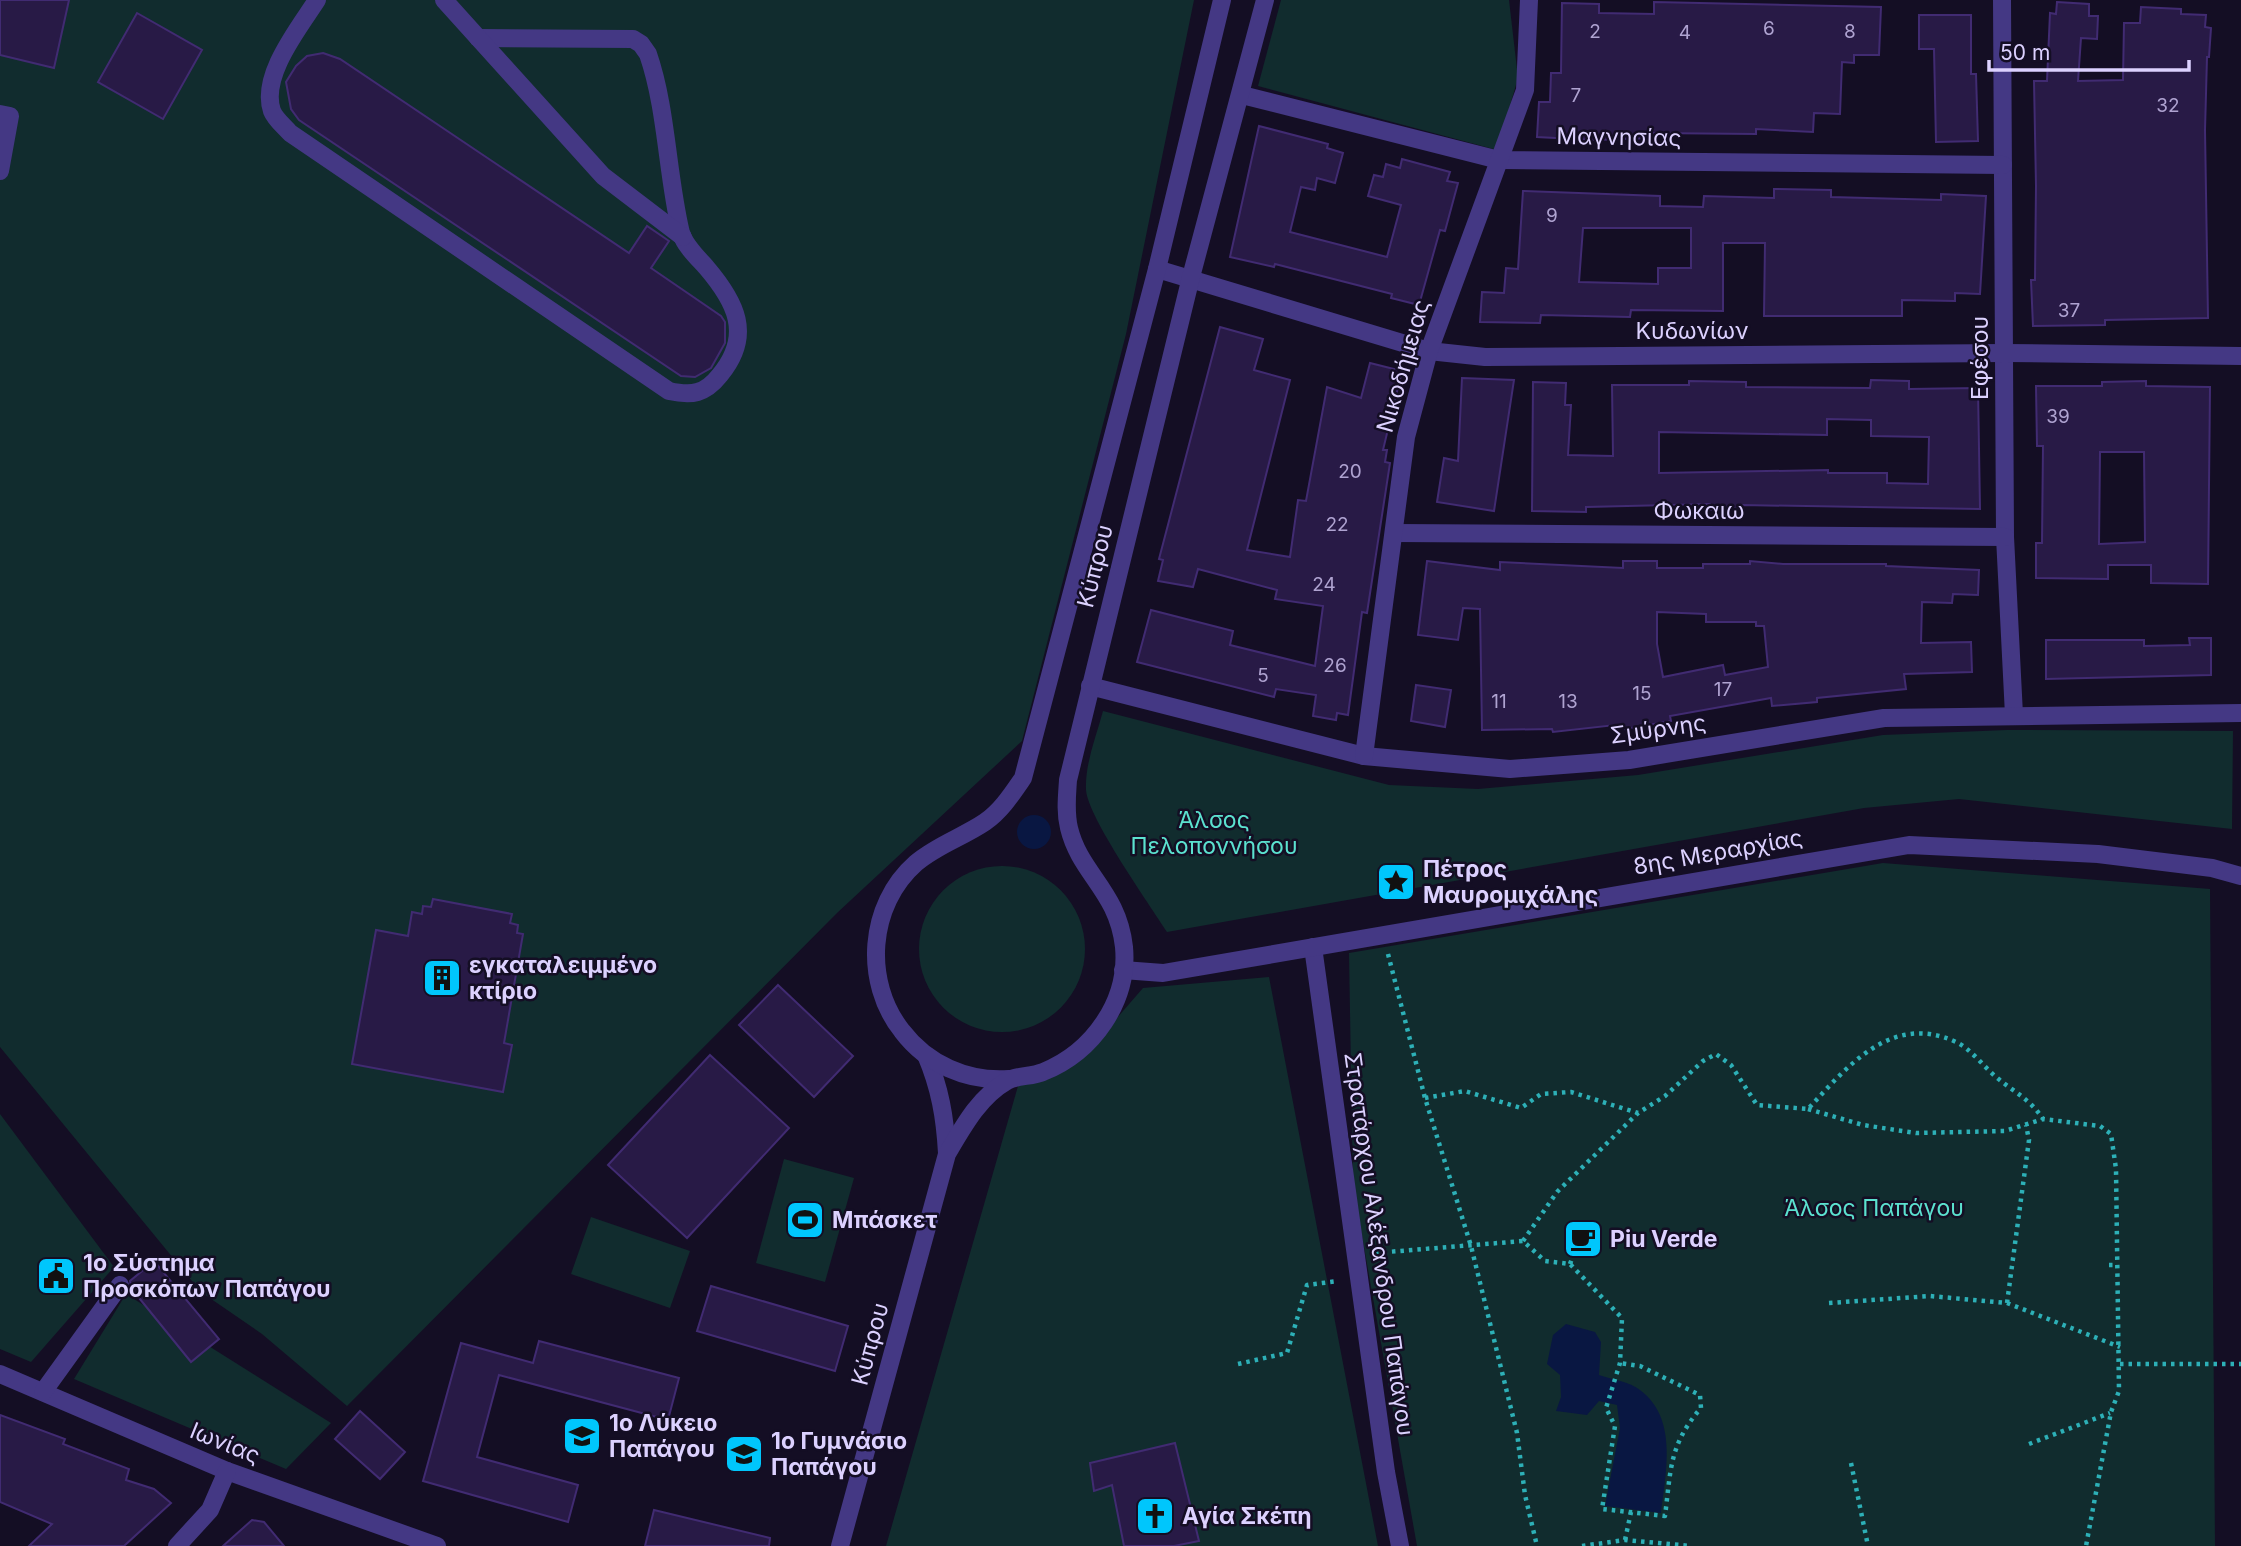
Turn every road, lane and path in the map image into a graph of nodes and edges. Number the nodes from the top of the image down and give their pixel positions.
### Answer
1 (317, 0) edge
2 (444, 0) edge
3 (1222, 0) edge
4 (1265, 0) edge
5 (1529, 0) edge
6 (2002, 0) edge
7 (478, 38) junction
8 (1242, 95) junction
9 (0, 114) edge
10 (1499, 160) junction
11 (2003, 165) junction
12 (0, 171) edge
13 (683, 237) junction
14 (1157, 269) junction
15 (1191, 278) junction
16 (1429, 351) junction
17 (2005, 353) junction
18 (2241, 356) edge
19 (1394, 533) junction
20 (2005, 537) junction
21 (1090, 686) junction
22 (2241, 713) edge
23 (2014, 715) junction
24 (1364, 756) junction
25 (2241, 876) edge
26 (1383, 936) junction
27 (1313, 947) junction
28 (1123, 970) junction
29 (926, 1055) junction
30 (1009, 1079) junction
31 (1425, 1098) junction
32 (1808, 1109) junction
33 (1638, 1113) junction
34 (2043, 1119) junction
35 (2026, 1125) junction
36 (947, 1154) junction
37 (1523, 1241) junction
38 (1471, 1245) junction
39 (1575, 1250) dead end
40 (1357, 1253) junction
41 (1570, 1264) junction
42 (2109, 1265) dead end
43 (2117, 1265) junction
44 (1360, 1278) junction
45 (120, 1284) dead end
46 (1829, 1303) dead end
47 (2007, 1303) junction
48 (2120, 1347) junction
49 (1620, 1363) junction
50 (1238, 1364) dead end
51 (2120, 1364) junction
52 (2241, 1364) edge
53 (0, 1374) edge
54 (43, 1392) junction
55 (2110, 1412) junction
56 (2029, 1444) dead end
57 (1851, 1463) dead end
58 (227, 1471) junction
59 (1631, 1512) junction
60 (1625, 1540) junction
61 (177, 1546) edge
62 (437, 1546) edge
63 (840, 1546) edge
64 (1400, 1546) edge
65 (1537, 1546) edge
66 (1582, 1546) edge
67 (1691, 1546) edge
68 (1868, 1546) edge
69 (2086, 1546) edge

1 - 13 street
2 - 7 street
3 - 14 street, Κύπρου
4 - 8 street, Κύπρου
5 - 10 street, Νικοδήμειας
6 - 11 street, Εφέσου
7 - 13 street
7 - 13 street
8 - 10 street, Μαγνησίας
8 - 15 street, Κύπρου
9 - 12 street
10 - 11 street, Μαγνησίας
10 - 16 street, Νικοδήμειας
11 - 17 street, Εφέσου
14 - 15 street, Κυδωνίων
14 - 29 street, Κύπρου
15 - 16 street, Κυδωνίων
15 - 21 street, Κύπρου
16 - 17 street, Κυδωνίων
16 - 19 street, Νικοδήμειας
17 - 18 street, Κυδωνίων
17 - 20 street, Εφέσου
19 - 20 street, Φωκαιω
19 - 24 street, Νικοδήμειας
20 - 23 street, Εφέσου
21 - 24 street, Σμύρνης
21 - 28 street, Κύπρου
22 - 23 street, Σμύρνης
23 - 24 street, Σμύρνης
25 - 26 street, 8ης Μεραρχίας
26 - 27 street, 8ης Μεραρχίας
26 - 31 path
27 - 28 street, 8ης Μεραρχίας
27 - 40 street, Στρατάρχου Αλέξανδρου Παπάγου
28 - 30 street, Κύπρου
29 - 30 street, Κύπρου
29 - 36 street, Κύπρου
30 - 36 street, Κύπρου
31 - 33 path
31 - 38 path
32 - 33 path
32 - 34 path
32 - 35 path
33 - 37 path
34 - 35 path
34 - 43 path
35 - 47 path
36 - 63 street, Κύπρου
37 - 38 path
37 - 41 path
38 - 40 path
38 - 65 path
39 - 41 path
40 - 44 street, Στρατάρχου Αλέξανδρου Παπάγου
41 - 49 path
42 - 43 path
43 - 48 path
44 - 50 path
44 - 64 street, Στρατάρχου Αλέξανδρου Παπάγου
45 - 54 street
46 - 47 path
47 - 48 path
48 - 51 path
49 - 59 path
49 - 59 path
51 - 52 path
51 - 55 path
53 - 54 street, Ιωνίας
54 - 58 street, Ιωνίας
55 - 56 path
55 - 69 path
57 - 68 path
58 - 61 street
58 - 62 street, Ιωνίας
59 - 60 path
60 - 66 path
60 - 67 path

